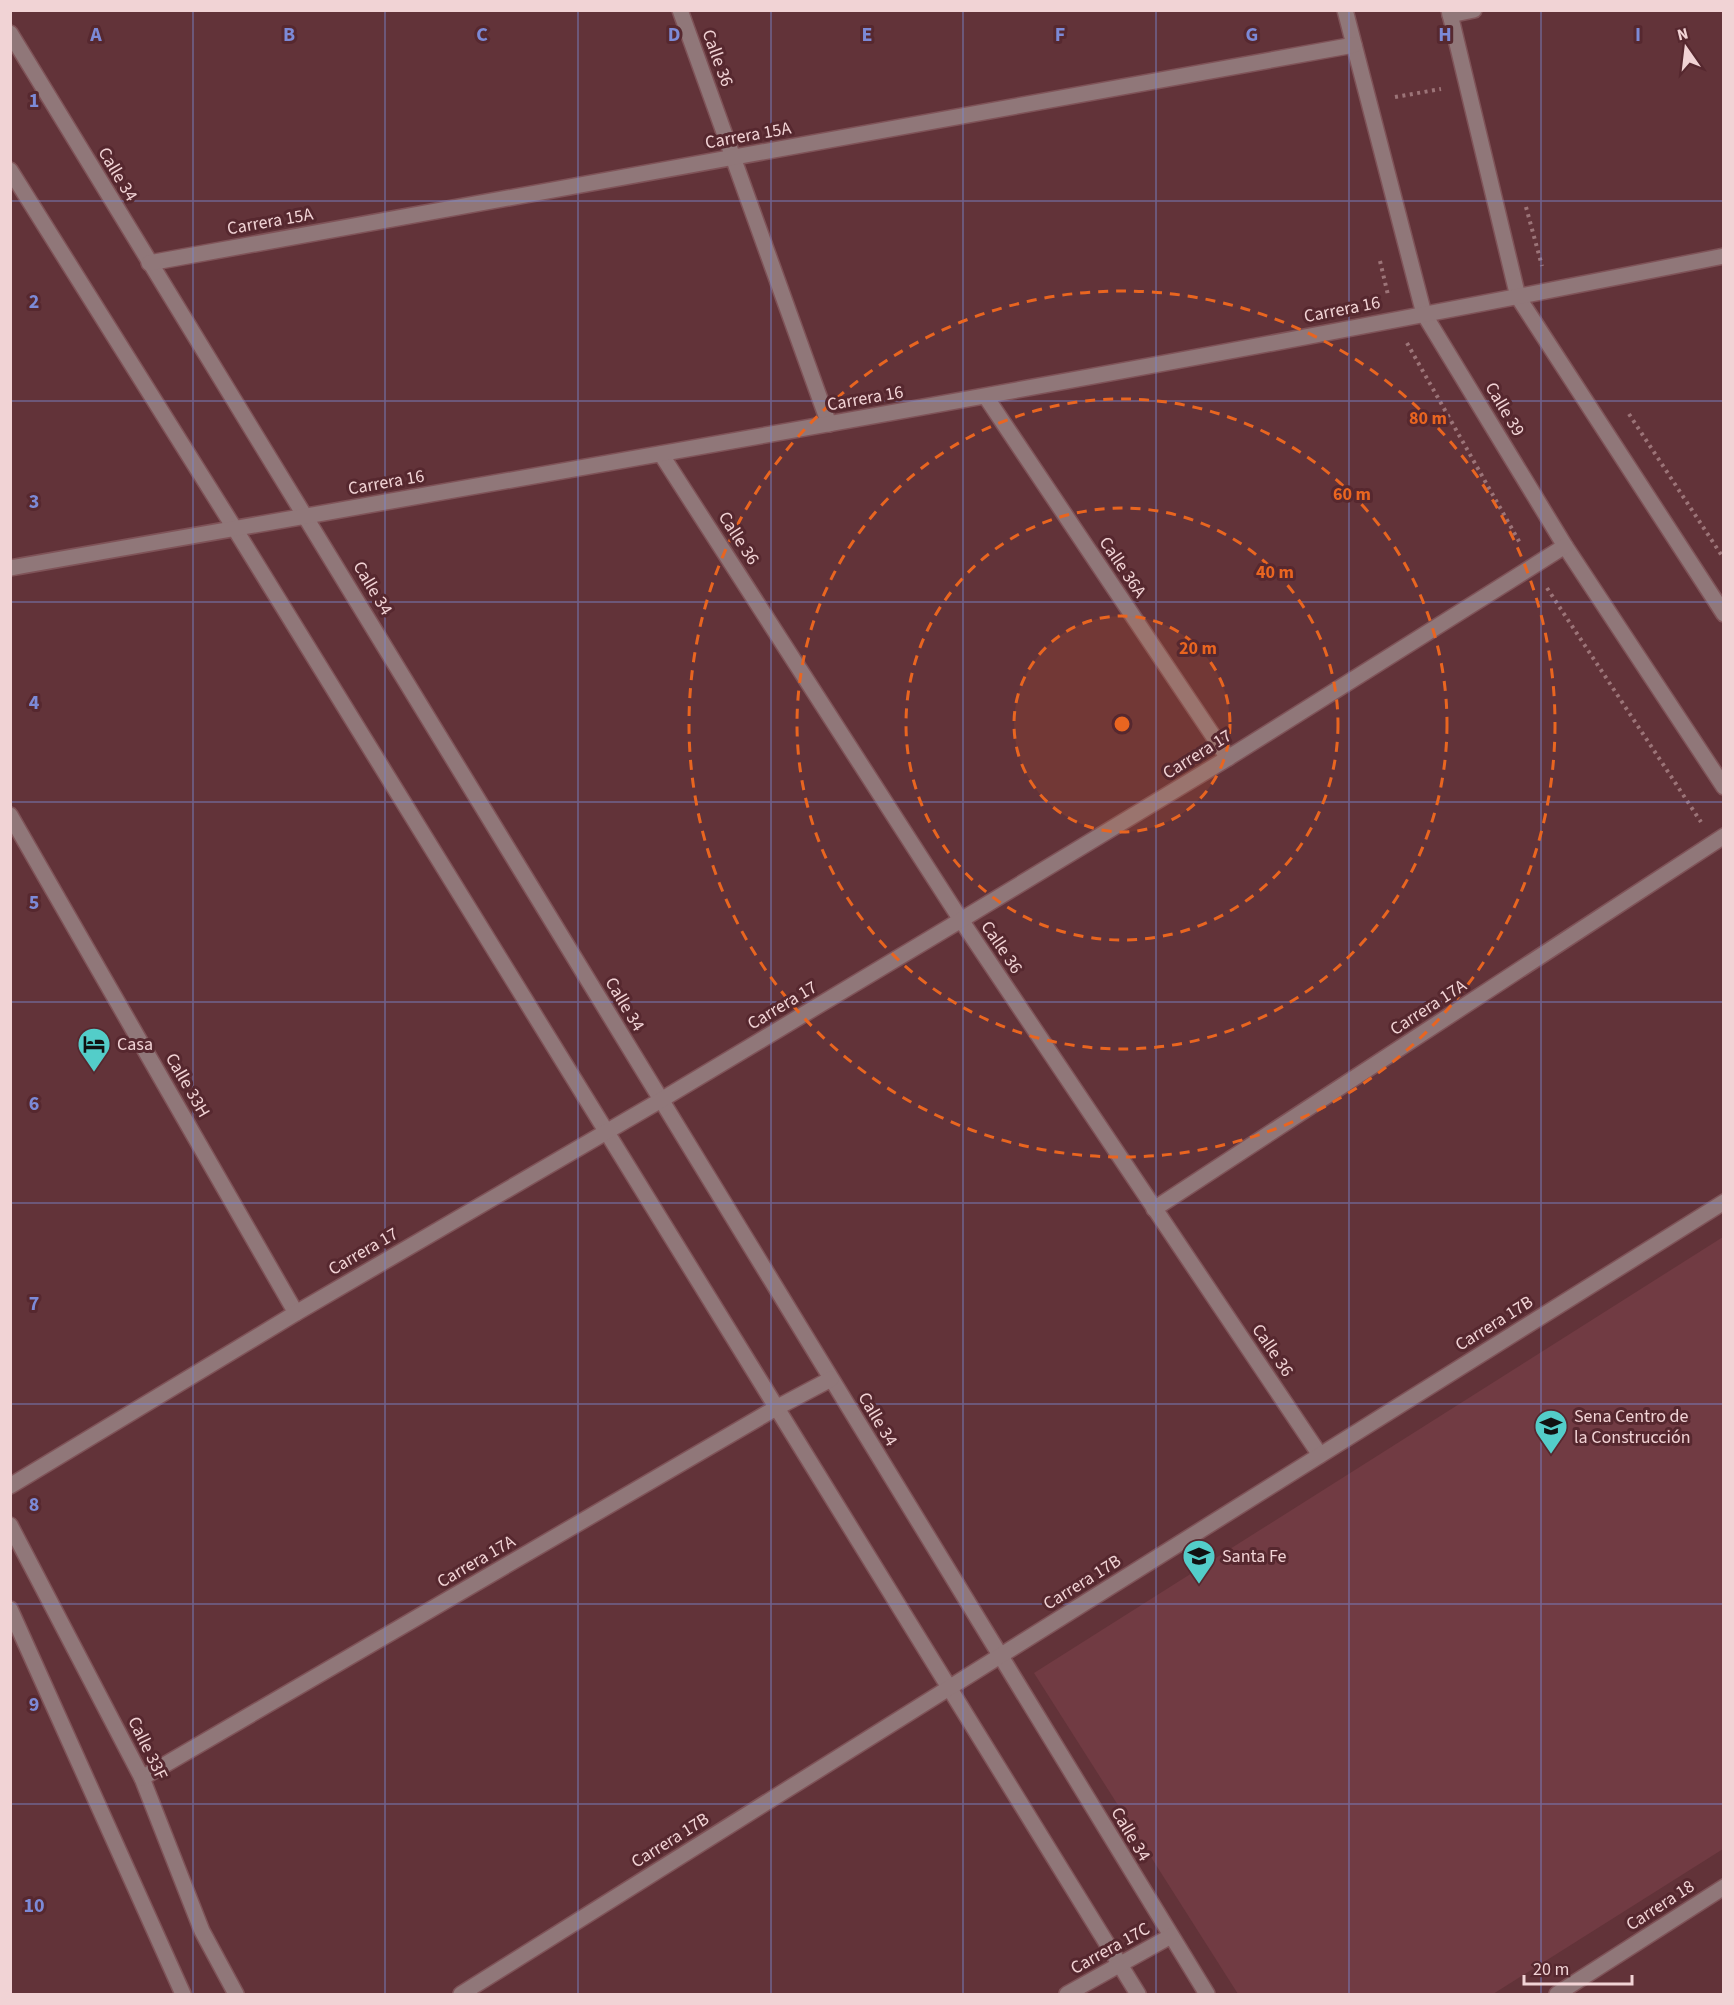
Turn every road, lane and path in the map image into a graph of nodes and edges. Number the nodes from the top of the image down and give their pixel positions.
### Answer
1 (680, 10) edge
2 (1345, 10) edge
3 (1474, 10) edge
4 (1450, 13) edge
5 (10, 33) edge
6 (1354, 45) junction
7 (1449, 87) dead end
8 (1384, 100) dead end
9 (733, 157) junction
10 (10, 170) edge
11 (1724, 256) edge
12 (149, 263) junction
13 (1518, 297) junction
14 (1424, 314) junction
15 (986, 397) junction
16 (829, 424) junction
17 (662, 454) junction
18 (307, 516) junction
19 (235, 529) junction
20 (1565, 546) junction
21 (10, 568) edge
22 (1724, 614) edge
23 (1228, 758) junction
24 (1724, 787) edge
25 (10, 815) edge
26 (1724, 837) edge
27 (961, 920) junction
28 (661, 1100) junction
29 (606, 1132) junction
30 (1724, 1202) edge
31 (1154, 1209) junction
32 (296, 1313) junction
33 (831, 1379) junction
34 (776, 1408) junction
35 (1320, 1455) junction
36 (10, 1486) edge
37 (10, 1525) edge
38 (10, 1610) edge
39 (1000, 1657) junction
40 (949, 1688) junction
41 (142, 1778) junction
42 (1724, 1887) edge
43 (1171, 1936) junction
44 (1120, 1966) junction
45 (183, 1995) edge
46 (236, 1995) edge
47 (461, 1995) edge
48 (1067, 1995) edge
49 (1138, 1995) edge
50 (1207, 1995) edge
51 (1557, 1995) edge

1 - 9 street, Calle 36
2 - 6 street, Calle 39
3 - 4 street
4 - 13 street
5 - 12 street, Calle 34
6 - 9 street, Carrera 15A
6 - 14 street, Calle 39
7 - 8 path
9 - 12 street, Carrera 15A
9 - 16 street, Calle 36
10 - 19 street
11 - 13 street, Carrera 16
12 - 18 street, Calle 34
13 - 14 street, Carrera 16
13 - 22 street
14 - 15 street, Carrera 16
14 - 20 street, Calle 39
15 - 16 street, Carrera 16
15 - 23 street, Calle 36A
16 - 17 street, Carrera 16
17 - 18 street, Carrera 16
17 - 27 street, Calle 36
18 - 19 street, Carrera 16
18 - 28 street, Calle 34
19 - 21 street, Carrera 16
19 - 29 street
20 - 23 street, Carrera 17
20 - 24 street, Calle 39
23 - 27 street, Carrera 17
25 - 32 street, Calle 33H
26 - 31 street, Carrera 17A
27 - 28 street, Carrera 17
27 - 31 street, Calle 36
28 - 29 street, Carrera 17
28 - 33 street, Calle 34
29 - 32 street, Carrera 17
29 - 34 street
30 - 35 street, Carrera 17B
31 - 35 street, Calle 36
32 - 36 street, Carrera 17
33 - 34 street, Carrera 17A
33 - 39 street, Calle 34
34 - 40 street
34 - 41 street, Carrera 17A
35 - 39 street, Carrera 17B
37 - 41 street, Calle 33F
38 - 45 street
39 - 40 street, Carrera 17B
39 - 43 street, Calle 34
40 - 44 street
40 - 47 street, Carrera 17B
41 - 46 street, Calle 33F
42 - 51 street, Carrera 18
43 - 44 street, Carrera 17C
43 - 50 street, Calle 34
44 - 48 street, Carrera 17C
44 - 49 street

